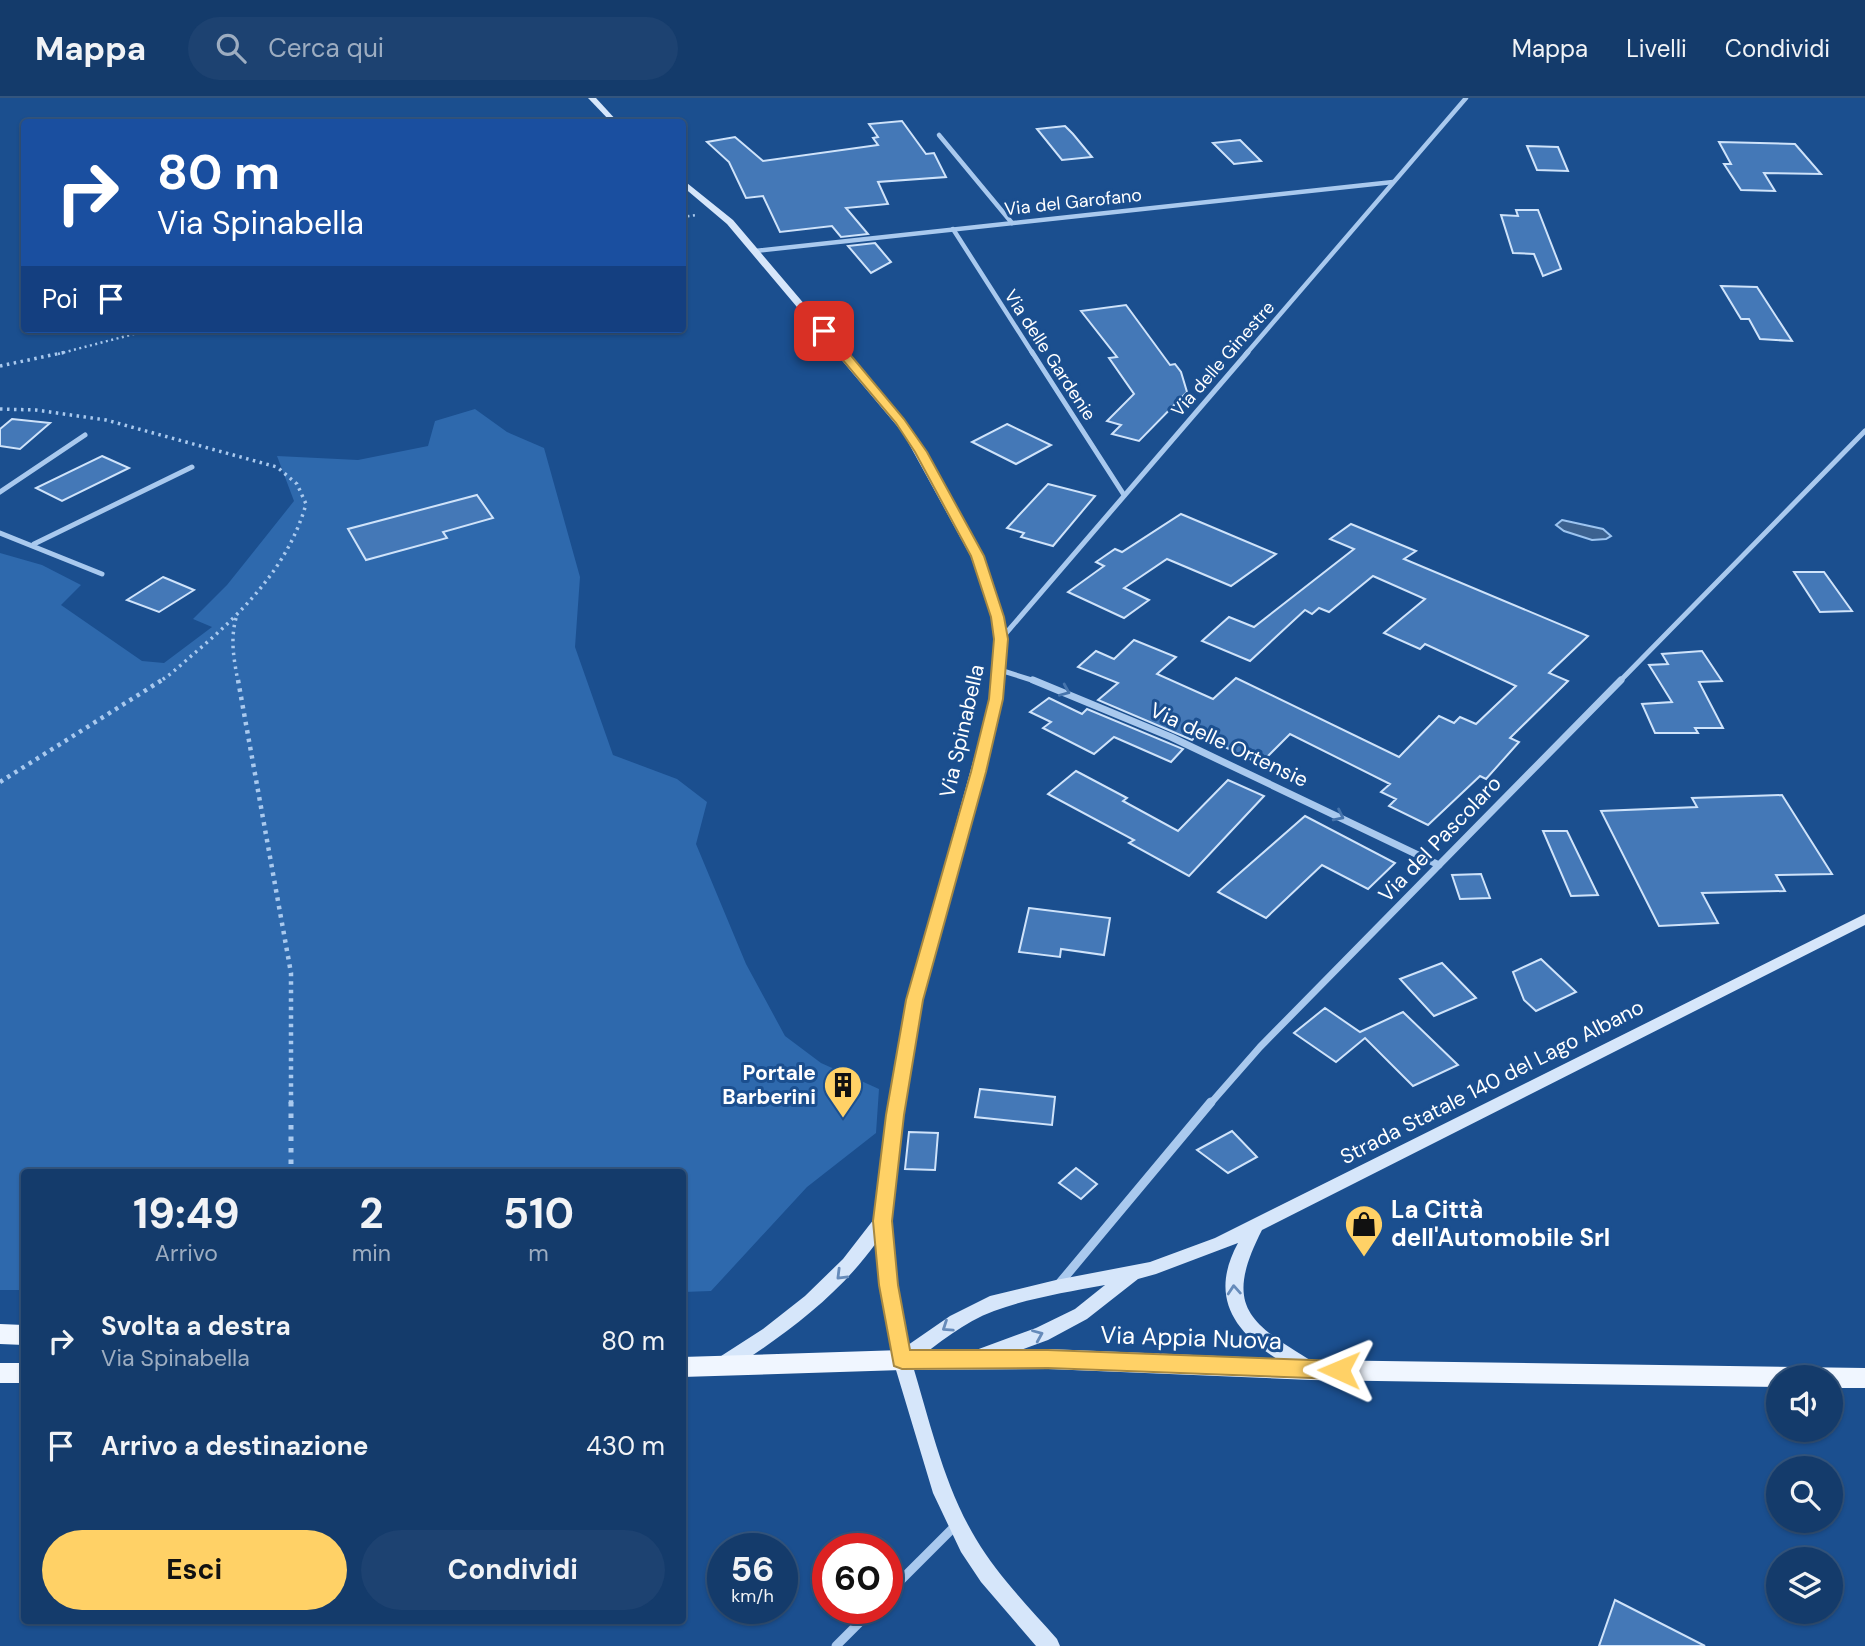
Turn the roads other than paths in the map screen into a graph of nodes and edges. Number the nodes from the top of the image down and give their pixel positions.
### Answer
1 (592, 98) edge
2 (1466, 98) edge
3 (612, 119) edge
4 (939, 135) dead end
5 (1394, 182) junction
6 (686, 184) edge
7 (1012, 223) junction
8 (953, 229) junction
9 (755, 251) junction
10 (1865, 431) edge
11 (85, 435) dead end
12 (192, 467) dead end
13 (0, 492) edge
14 (1124, 495) junction
15 (0, 533) edge
16 (34, 544) junction
17 (102, 574) dead end
18 (1001, 639) junction
19 (1000, 670) junction
20 (1439, 864) junction
21 (1865, 919) edge
22 (882, 1221) junction
23 (1256, 1226) junction
24 (1134, 1272) junction
25 (1056, 1287) junction
26 (0, 1334) edge
27 (21, 1335) edge
28 (974, 1359) junction
29 (902, 1360) junction
30 (686, 1367) edge
31 (719, 1367) junction
32 (1311, 1370) junction
33 (0, 1373) edge
34 (21, 1373) edge
35 (1865, 1378) edge
36 (957, 1524) junction
37 (903, 1578) edge
38 (858, 1624) edge
39 (836, 1646) edge
40 (1050, 1646) edge

1 - 3 street
2 - 5 street, Via delle Ginestre
4 - 7 street
5 - 7 street, Via del Garofano
5 - 14 street, Via delle Ginestre
6 - 9 street, Via Spinabella
7 - 8 street, Via del Garofano
8 - 9 street, Via del Garofano
8 - 14 street, Via delle Gardenie
9 - 18 street, Via Spinabella
10 - 20 street, Via del Pascolaro
11 - 13 street
12 - 16 street
14 - 18 street, Via delle Ginestre
15 - 16 street
16 - 17 street
18 - 19 street, Via Spinabella
19 -> 20 street, Via delle Ortensie
19 - 22 street, Via Spinabella
20 - 25 street, Via del Pascolaro
21 - 23 street, Strada Statale 140 del Lago Albano
22 - 29 street, Via Spinabella
22 -> 31 street, Via Spinabella
23 - 24 street, Strada Statale 140 del Lago Albano
32 -> 23 street
24 - 25 street, Strada Statale 140 del Lago Albano
28 -> 24 street
25 -> 29 street, Strada Statale 140 del Lago Albano
26 - 27 main road
28 - 29 main road, Via Appia Nuova
28 - 32 main road, Via Appia Nuova
29 - 31 main road, Via Appia Nuova
29 - 36 street, Via Spinabella
30 - 31 main road, Via Appia Nuova
32 - 35 main road, Via Appia Nuova
33 - 34 main road
36 - 37 street
36 - 40 street, Via Spinabella
38 - 39 street

